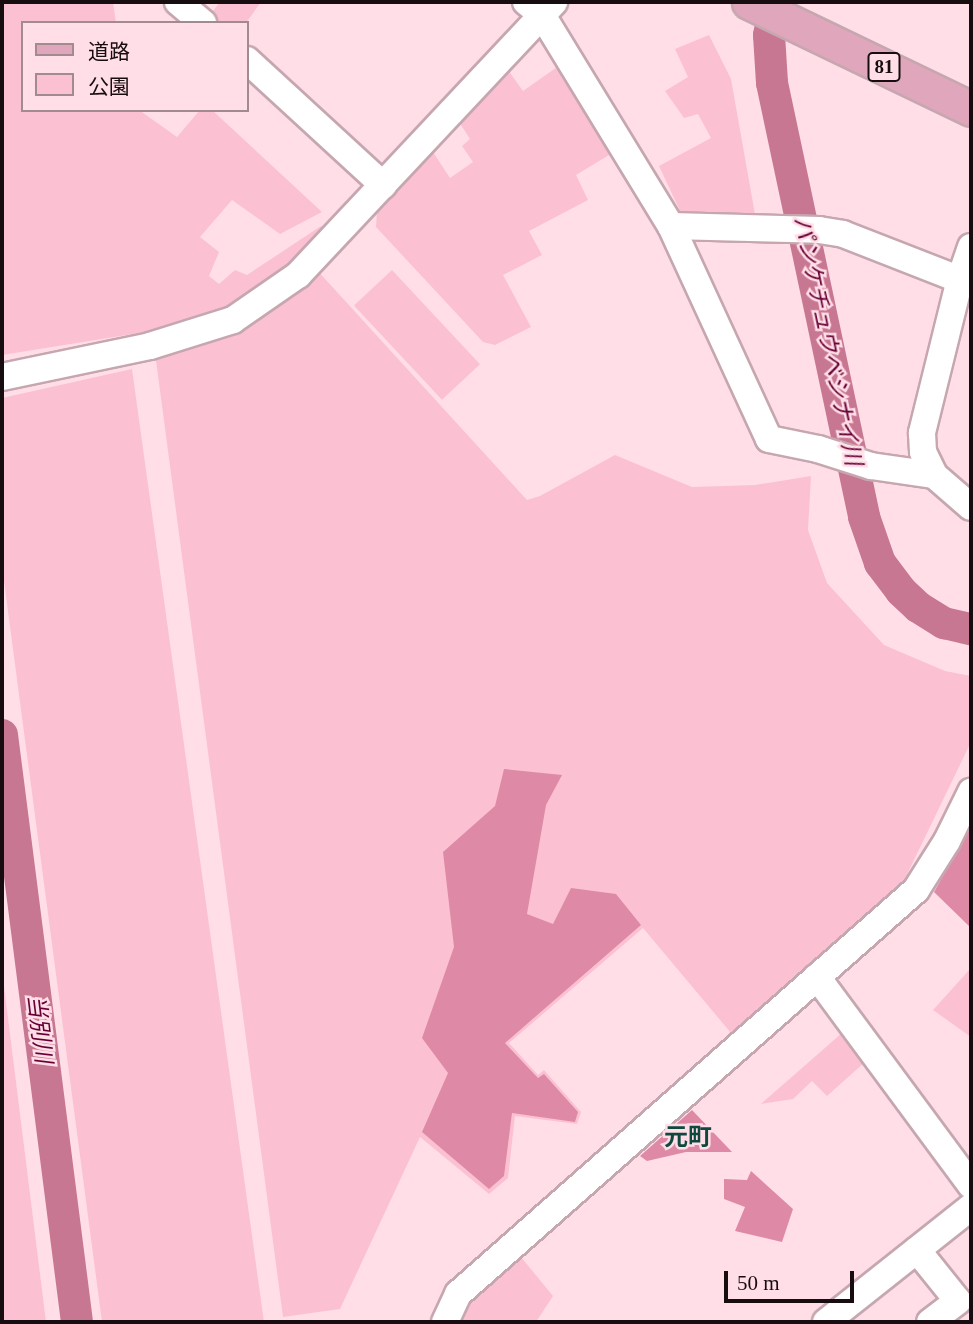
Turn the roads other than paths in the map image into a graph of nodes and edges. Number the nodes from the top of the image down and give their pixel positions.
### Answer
1 (178, 2) edge
2 (748, 2) edge
3 (541, 6) edge
4 (201, 21) edge
5 (248, 61) edge
6 (971, 109) edge
7 (383, 185) junction
8 (671, 226) junction
9 (971, 247) edge
10 (966, 281) edge
11 (2, 377) edge
12 (934, 475) junction
13 (971, 507) edge
14 (971, 792) edge
15 (817, 977) junction
16 (971, 1185) edge
17 (971, 1207) edge
18 (917, 1250) junction
19 (445, 1322) edge
20 (826, 1322) edge
21 (930, 1322) edge

1 - 4 street
2 - 6 main road, 81
3 - 7 street
3 - 8 street
5 - 7 street
7 - 11 street
8 - 10 street
8 - 12 street
9 - 10 street
10 - 12 street
12 - 13 street
14 - 15 street
15 - 16 street
15 - 19 street
17 - 18 street
18 - 20 street
18 - 21 street

